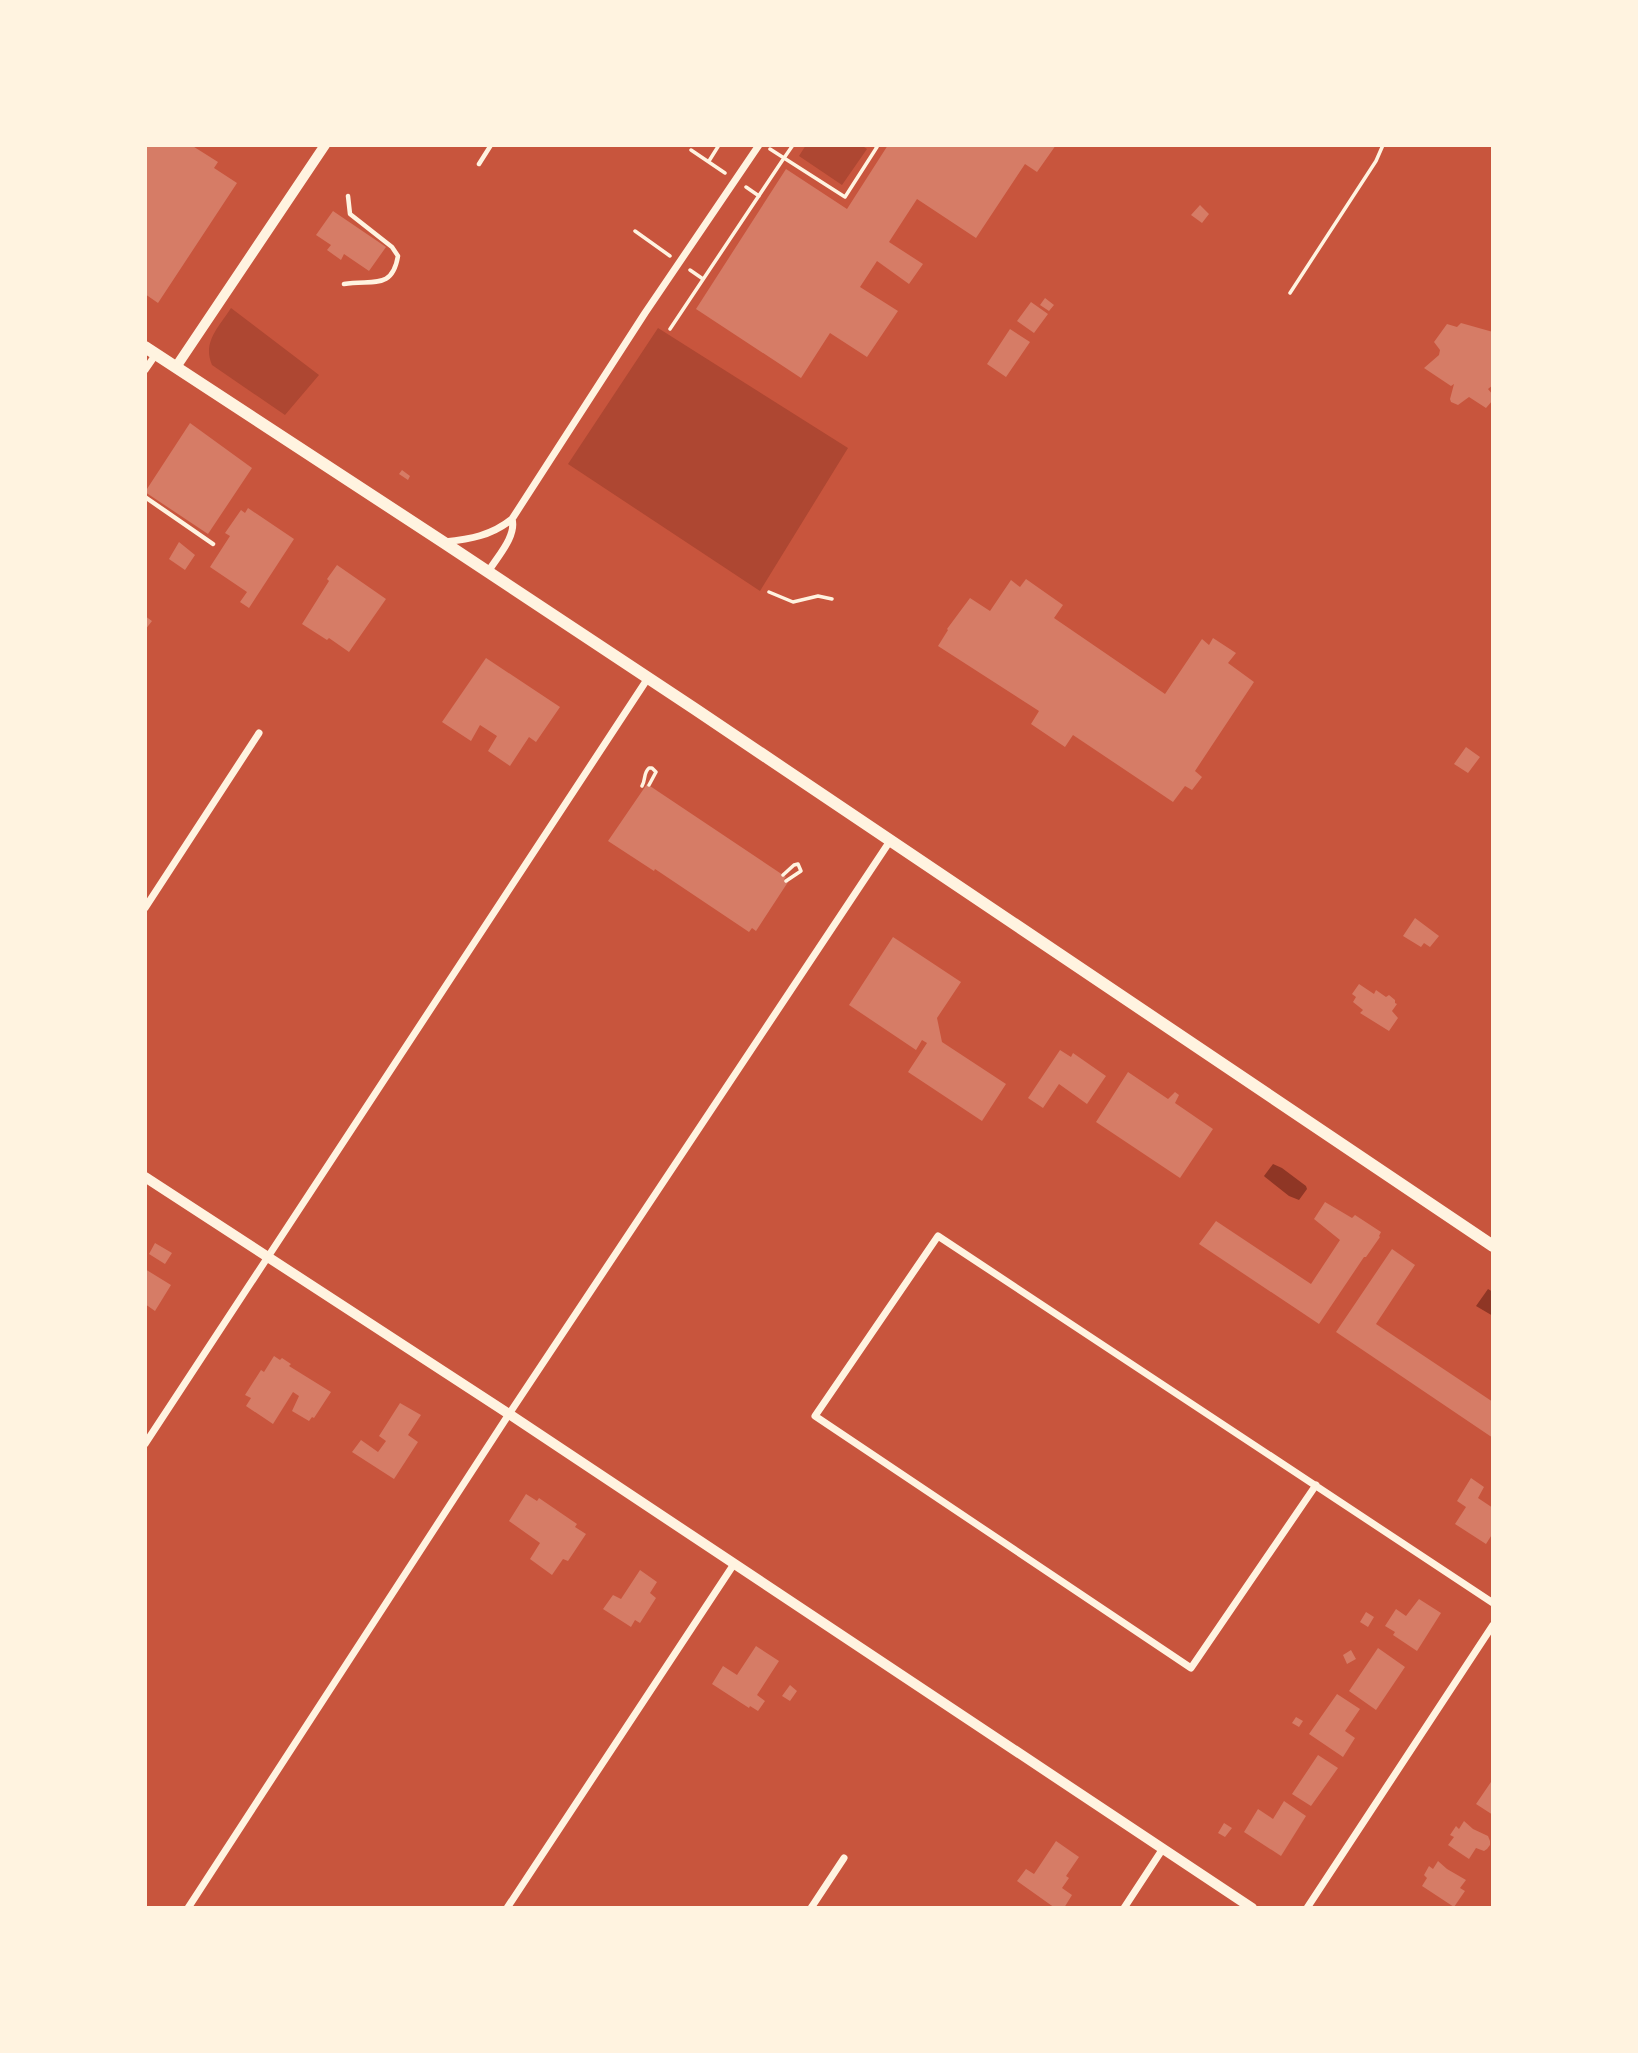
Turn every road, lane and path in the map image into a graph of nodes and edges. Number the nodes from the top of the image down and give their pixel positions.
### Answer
1 (325, 145) edge
2 (491, 145) edge
3 (719, 145) edge
4 (759, 145) edge
5 (765, 145) edge
6 (793, 145) edge
7 (874, 145) edge
8 (1383, 145) edge
9 (784, 158) junction
10 (708, 162) dead end
11 (479, 164) dead end
12 (348, 196) dead end
13 (344, 284) dead end
14 (1290, 293) dead end
15 (670, 329) dead end
16 (151, 351) edge
17 (176, 367) junction
18 (145, 370) edge
19 (145, 497) edge
20 (512, 519) junction
21 (443, 542) junction
22 (213, 544) dead end
23 (488, 572) junction
24 (769, 592) dead end
25 (832, 599) dead end
26 (648, 678) junction
27 (259, 733) dead end
28 (649, 785) dead end
29 (642, 786) dead end
30 (891, 841) junction
31 (785, 878) joint
32 (145, 908) edge
33 (145, 1177) edge
34 (1493, 1246) edge
35 (269, 1257) junction
36 (509, 1414) junction
37 (145, 1444) edge
38 (1316, 1485) junction
39 (734, 1564) junction
40 (1493, 1603) edge
41 (1493, 1625) edge
42 (1162, 1850) junction
43 (844, 1858) dead end
44 (188, 1908) edge
45 (507, 1908) edge
46 (811, 1908) edge
47 (1124, 1908) edge
48 (1252, 1908) edge
49 (1307, 1908) edge

1 - 17 street
2 - 11 lane
3 - 10 path
4 - 20 street
5 - 9 path
6 - 9 path
7 - 9 path
8 - 14 path
9 - 15 path
12 - 13 lane
16 - 17 main road
16 - 18 street
17 - 21 main road
19 - 22 lane
20 - 21 street
20 - 23 street
21 - 23 main road
23 - 26 main road
24 - 25 path
26 - 30 main road
26 - 35 street
27 - 32 street
28 - 29 path
30 - 34 main road
30 - 36 street
31 - 31 path
33 - 35 street
35 - 36 street
35 - 37 street
36 - 39 street
36 - 44 street
38 - 38 street
38 - 40 street
39 - 42 street
39 - 45 street
41 - 49 street
42 - 47 street
42 - 48 street
43 - 46 street

